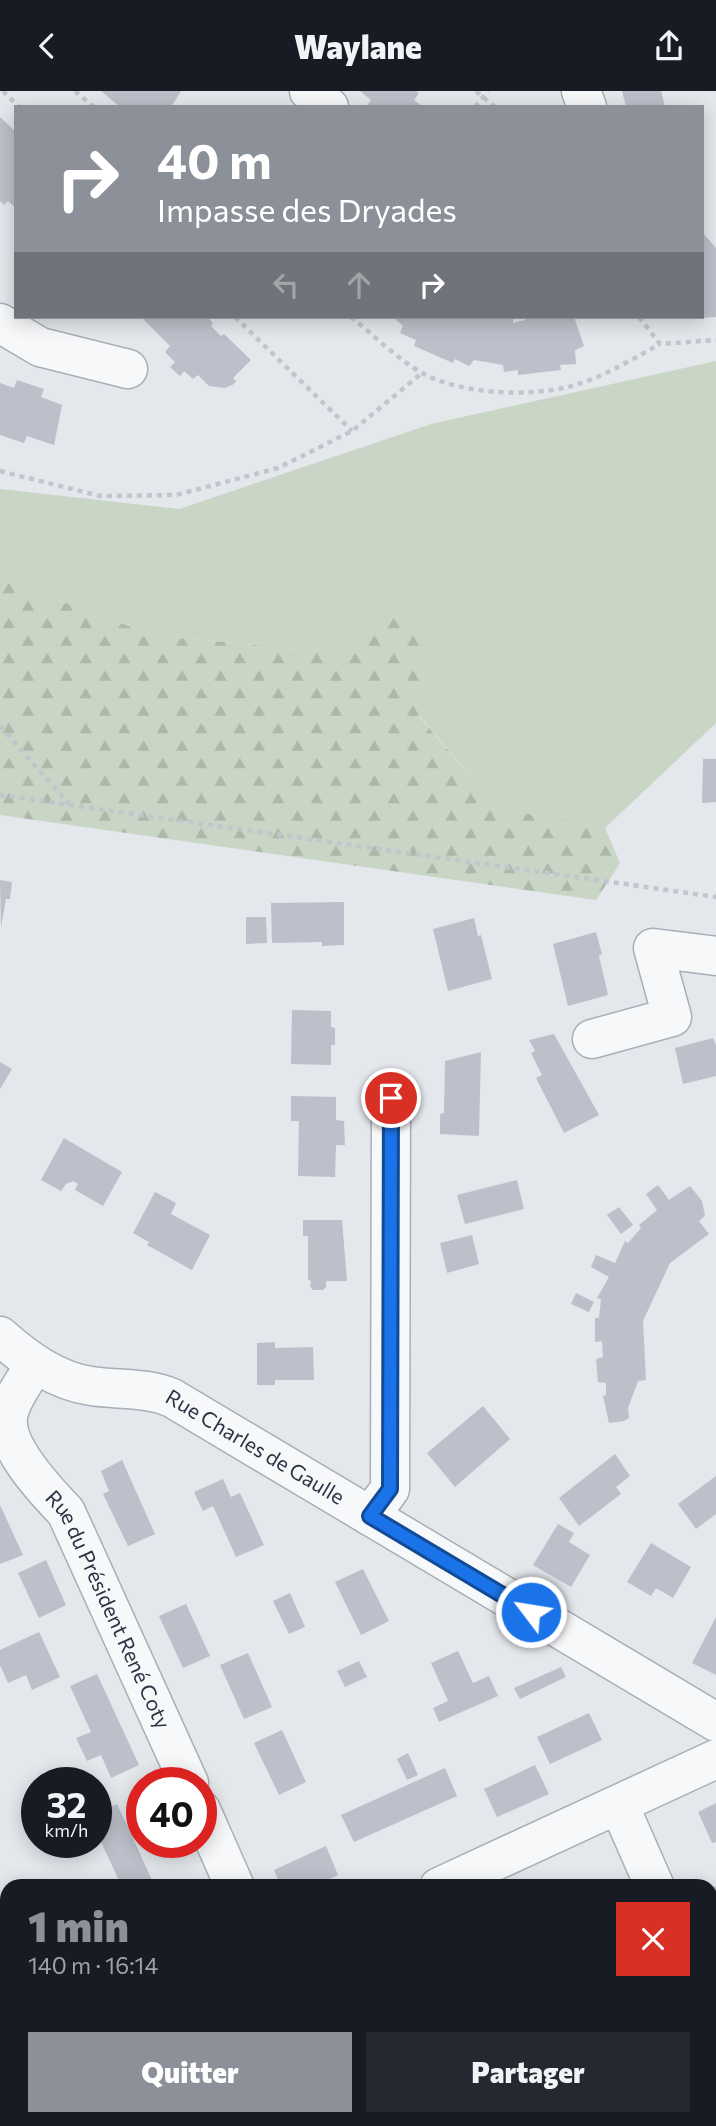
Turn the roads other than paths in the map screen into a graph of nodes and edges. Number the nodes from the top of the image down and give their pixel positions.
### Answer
1 (309, 91) edge
2 (326, 105) edge
3 (0, 323) edge
4 (128, 369) dead end
5 (716, 956) edge
6 (592, 1039) dead end
7 (391, 1098) dead end
8 (0, 1336) edge
9 (35, 1364) junction
10 (7, 1447) edge
11 (370, 1516) junction
12 (716, 1722) edge
13 (716, 1759) edge
14 (182, 1767) edge
15 (619, 1805) junction
16 (217, 1846) edge
17 (231, 1879) edge
18 (457, 1879) edge
19 (651, 1879) edge

1 - 2 street
3 - 4 street
5 - 6 street
7 - 11 street
8 - 9 street, Rue Charles de Gaulle
9 - 10 street
9 - 11 street, Rue Charles de Gaulle
10 - 14 street, Rue du Président René Coty
11 - 12 street, Rue Charles de Gaulle
13 - 15 street
15 - 18 street
15 - 19 street
16 - 17 street

